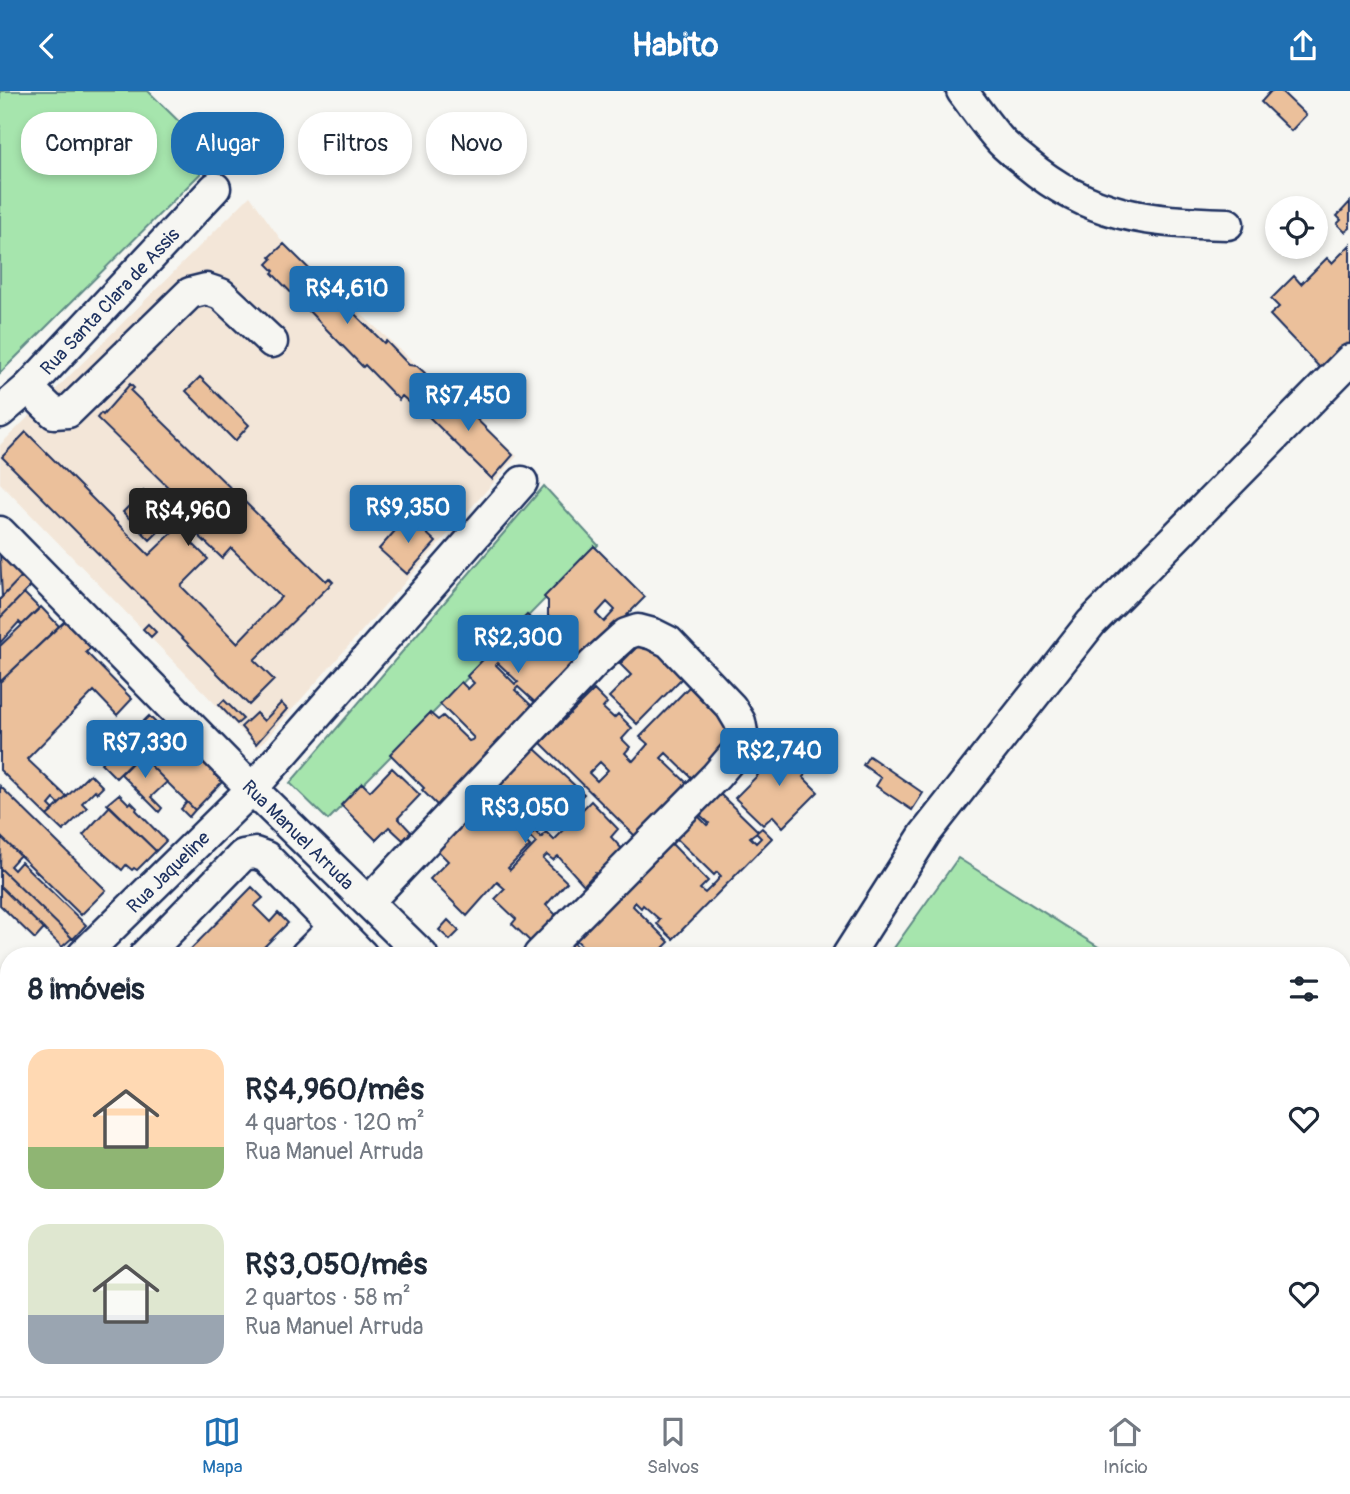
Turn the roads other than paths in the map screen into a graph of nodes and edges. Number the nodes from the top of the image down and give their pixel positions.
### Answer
1 (962, 91) edge
2 (215, 188) dead end
3 (1228, 224) dead end
4 (272, 342) dead end
5 (1350, 360) edge
6 (28, 388) junction
7 (0, 412) edge
8 (522, 482) dead end
9 (0, 532) edge
10 (252, 789) junction
11 (368, 902) junction
12 (334, 927) junction
13 (91, 947) edge
14 (153, 947) edge
15 (314, 947) edge
16 (354, 947) edge
17 (414, 947) edge
18 (547, 947) edge
19 (853, 947) edge

1 - 3 street
2 - 6 street, Rua Santa Clara de Assis
4 - 6 street
5 - 19 street
6 - 7 street, Rua Santa Clara de Assis
8 - 10 street, Rua Jaqueline
9 - 10 street, Rua Manuel Arruda
10 - 11 street, Rua Manuel Arruda
10 - 13 street, Rua Jaqueline
11 - 17 street, Rua Manuel Arruda
11 - 18 street
12 - 14 street
12 - 15 street
12 - 16 street

